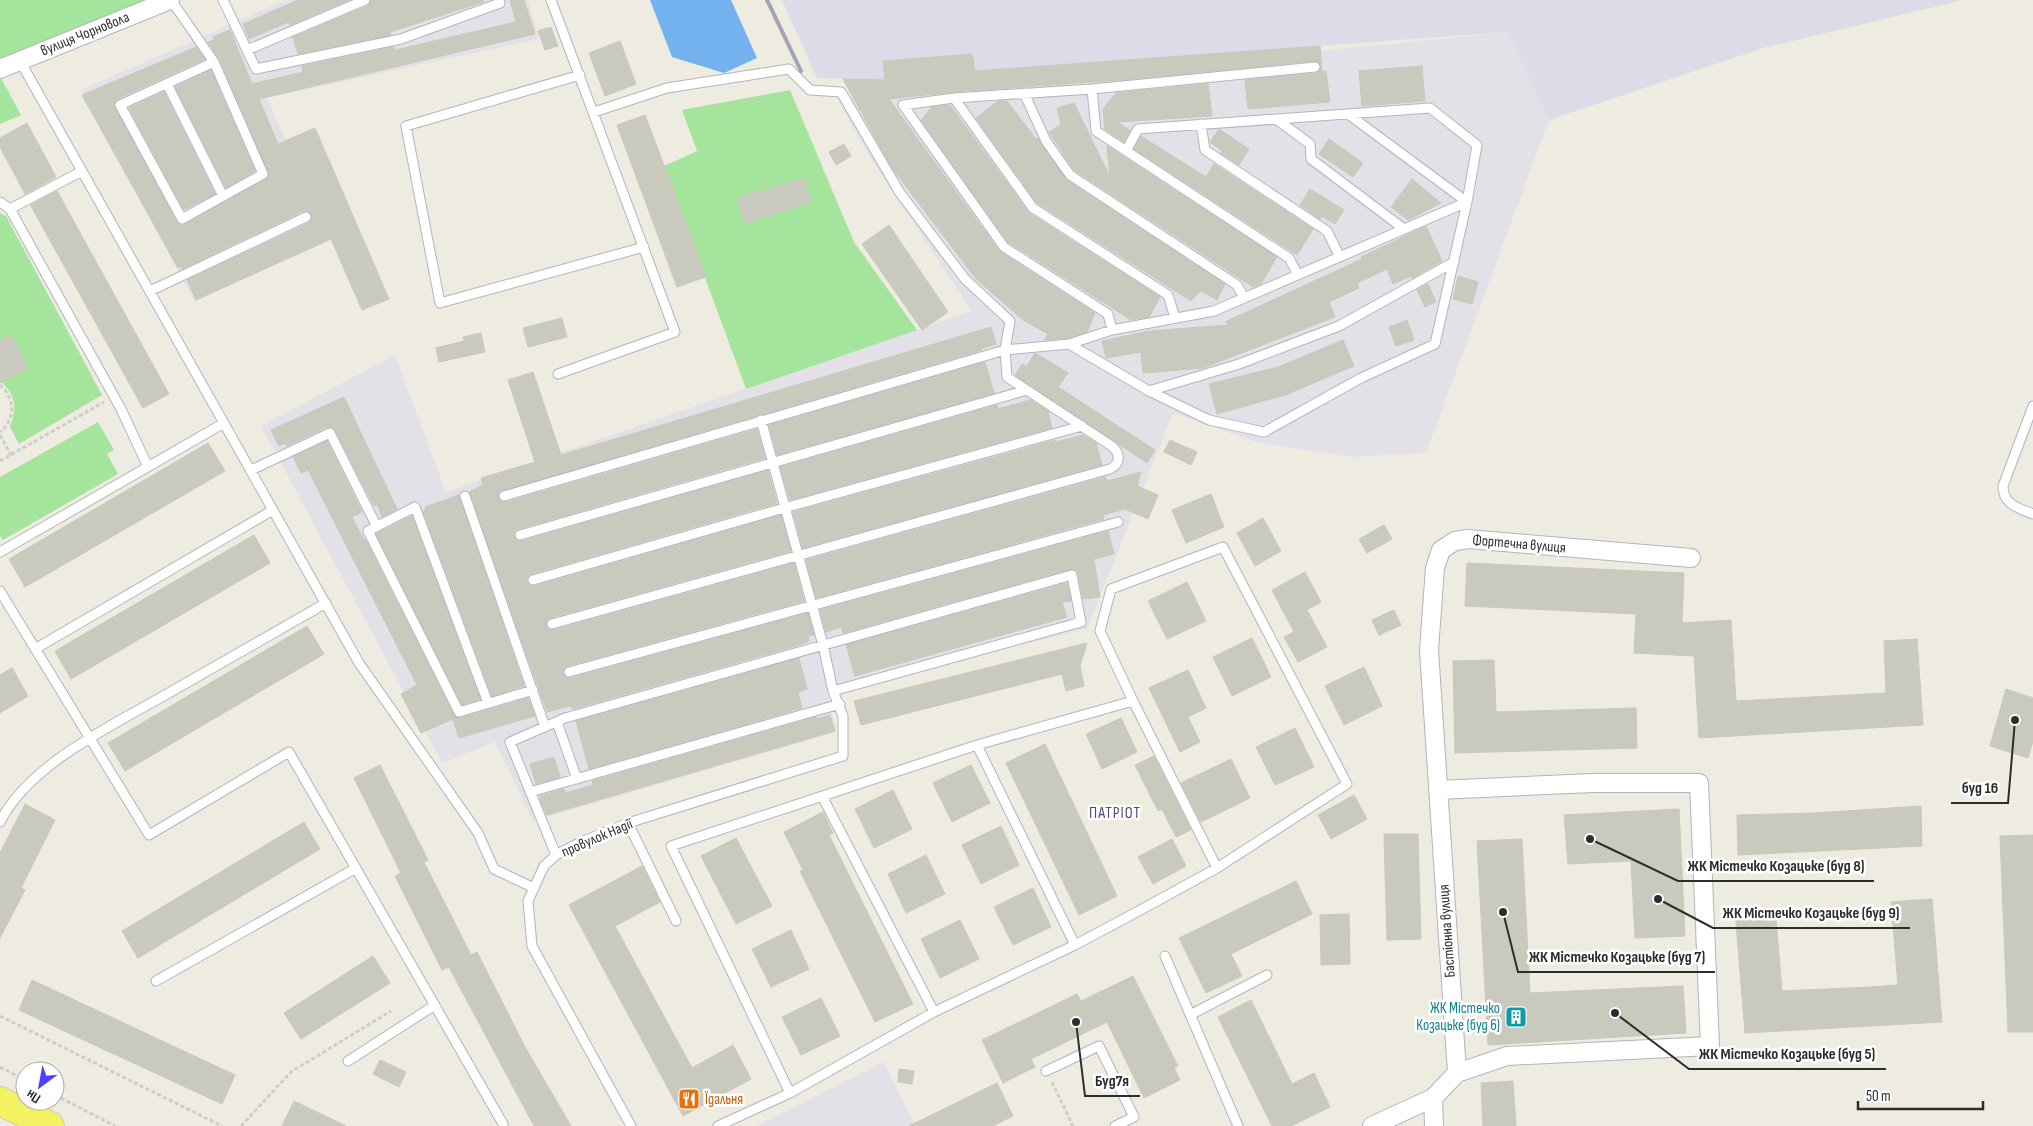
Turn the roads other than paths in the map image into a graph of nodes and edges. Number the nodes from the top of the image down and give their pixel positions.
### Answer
1 (170, 0) edge
2 (223, 0) edge
3 (365, 0) edge
4 (499, 0) edge
5 (551, 0) edge
6 (246, 50) junction
7 (20, 61) junction
8 (214, 62) junction
9 (1315, 66) dead end
10 (0, 69) edge
11 (580, 75) junction
12 (167, 84) junction
13 (1092, 89) junction
14 (1024, 93) junction
15 (954, 98) junction
16 (594, 112) junction
17 (1348, 114) junction
18 (1276, 119) junction
19 (1201, 124) junction
20 (1126, 151) junction
21 (82, 171) junction
22 (223, 196) junction
23 (0, 202) edge
24 (1467, 202) junction
25 (10, 209) junction
26 (306, 217) dead end
27 (1404, 229) junction
28 (644, 247) junction
29 (1340, 257) junction
30 (1454, 262) junction
31 (1298, 275) junction
32 (150, 291) junction
33 (1244, 298) junction
34 (1174, 318) junction
35 (1112, 330) junction
36 (1069, 344) junction
37 (1005, 350) junction
38 (558, 374) dead end
39 (1027, 390) junction
40 (1149, 391) junction
41 (2033, 406) edge
42 (761, 420) junction
43 (224, 423) junction
44 (1082, 426) junction
45 (771, 463) junction
46 (148, 467) junction
47 (250, 470) junction
48 (465, 496) dead end
49 (504, 496) dead end
50 (784, 508) junction
51 (273, 510) junction
52 (2033, 514) edge
53 (1118, 522) dead end
54 (377, 527) junction
55 (520, 535) dead end
56 (0, 552) edge
57 (798, 557) junction
58 (1691, 558) dead end
59 (533, 580) dead end
60 (0, 591) edge
61 (326, 603) junction
62 (812, 606) junction
63 (552, 624) dead end
64 (823, 645) junction
65 (36, 649) junction
66 (569, 672) dead end
67 (533, 690) junction
68 (833, 692) junction
69 (1133, 701) junction
70 (488, 703) junction
71 (840, 704) junction
72 (557, 722) junction
73 (545, 726) junction
74 (90, 739) junction
75 (977, 745) junction
76 (578, 779) junction
77 (1438, 790) junction
78 (530, 792) junction
79 (822, 796) junction
80 (0, 822) edge
81 (628, 823) junction
82 (556, 855) junction
83 (356, 868) junction
84 (1217, 868) junction
85 (534, 888) junction
86 (676, 921) dead end
87 (1075, 945) junction
88 (1165, 956) dead end
89 (1267, 975) dead end
90 (156, 981) dead end
91 (435, 1005) junction
92 (934, 1012) junction
93 (1190, 1015) junction
94 (348, 1061) dead end
95 (1046, 1071) road end
96 (1457, 1073) junction
97 (790, 1093) junction
98 (1433, 1098) junction
99 (0, 1101) edge
100 (50, 1126) edge
101 (503, 1126) edge
102 (631, 1126) edge
103 (718, 1126) edge
104 (1115, 1126) edge
105 (1238, 1126) edge
106 (1372, 1126) edge
107 (1434, 1126) edge

1 - 7 street, вулиця Чорновола
1 - 8 lane
2 - 6 lane
3 - 6 lane
4 - 6 lane
5 - 11 lane
7 - 10 street, вулиця Чорновола
7 - 21 lane
8 - 12 lane
8 - 22 lane
9 - 13 lane
11 - 16 lane
11 - 28 lane
12 - 22 lane
12 - 22 lane
13 - 14 lane
13 - 20 lane
14 - 15 lane
14 - 33 lane
15 - 34 lane
15 - 35 lane
16 - 28 lane
16 - 37 lane
17 - 18 lane
17 - 24 lane
17 - 24 lane
18 - 19 lane
18 - 27 lane
19 - 20 lane
19 - 29 lane
20 - 31 lane
21 - 25 lane
21 - 32 lane
23 - 25 lane
24 - 27 lane
24 - 30 lane
25 - 46 lane
26 - 32 lane
27 - 29 lane
28 - 38 lane
29 - 31 lane
30 - 40 lane
30 - 40 lane
31 - 33 lane
32 - 43 lane
33 - 34 lane
34 - 35 lane
35 - 36 lane
36 - 37 lane
36 - 40 lane
37 - 39 lane
37 - 42 lane
39 - 44 lane
39 - 45 lane
41 - 52 lane
42 - 45 lane
42 - 49 lane
43 - 46 lane
43 - 47 lane
44 - 50 lane
44 - 57 lane
45 - 50 lane
45 - 55 lane
46 - 56 lane
47 - 51 lane
47 - 54 lane
48 - 67 lane
50 - 57 lane
50 - 59 lane
51 - 61 lane
51 - 65 lane
53 - 62 lane
54 - 70 lane
54 - 70 lane
57 - 62 lane
57 - 63 lane
58 - 77 street, Фортечна вулиця
60 - 65 lane
61 - 74 lane
61 - 85 lane
62 - 64 lane
62 - 66 lane
64 - 68 lane
64 - 68 lane
64 - 72 lane
65 - 74 lane
67 - 70 lane
67 - 73 lane
68 - 71 lane
69 - 75 lane
69 - 84 lane
69 - 84 lane
71 - 76 lane
71 - 81 lane, провулок Надії
72 - 73 lane
72 - 76 lane
73 - 78 lane
74 - 80 lane
74 - 83 lane
75 - 79 lane
75 - 87 lane
76 - 78 lane
77 - 96 street, Бастіонна вулиця
77 - 96 street
78 - 82 lane
79 - 92 lane
79 - 97 lane
81 - 82 lane, провулок Надії
81 - 86 lane
82 - 85 lane, провулок Надії
83 - 90 lane
83 - 91 lane
84 - 87 lane
85 - 102 lane, провулок Надії
87 - 92 lane
88 - 93 lane
89 - 93 lane
91 - 94 lane
91 - 101 lane
92 - 97 lane
93 - 105 lane
95 - 104 lane
96 - 98 street
97 - 103 lane
98 - 106 street
98 - 107 street
99 - 100 main road

